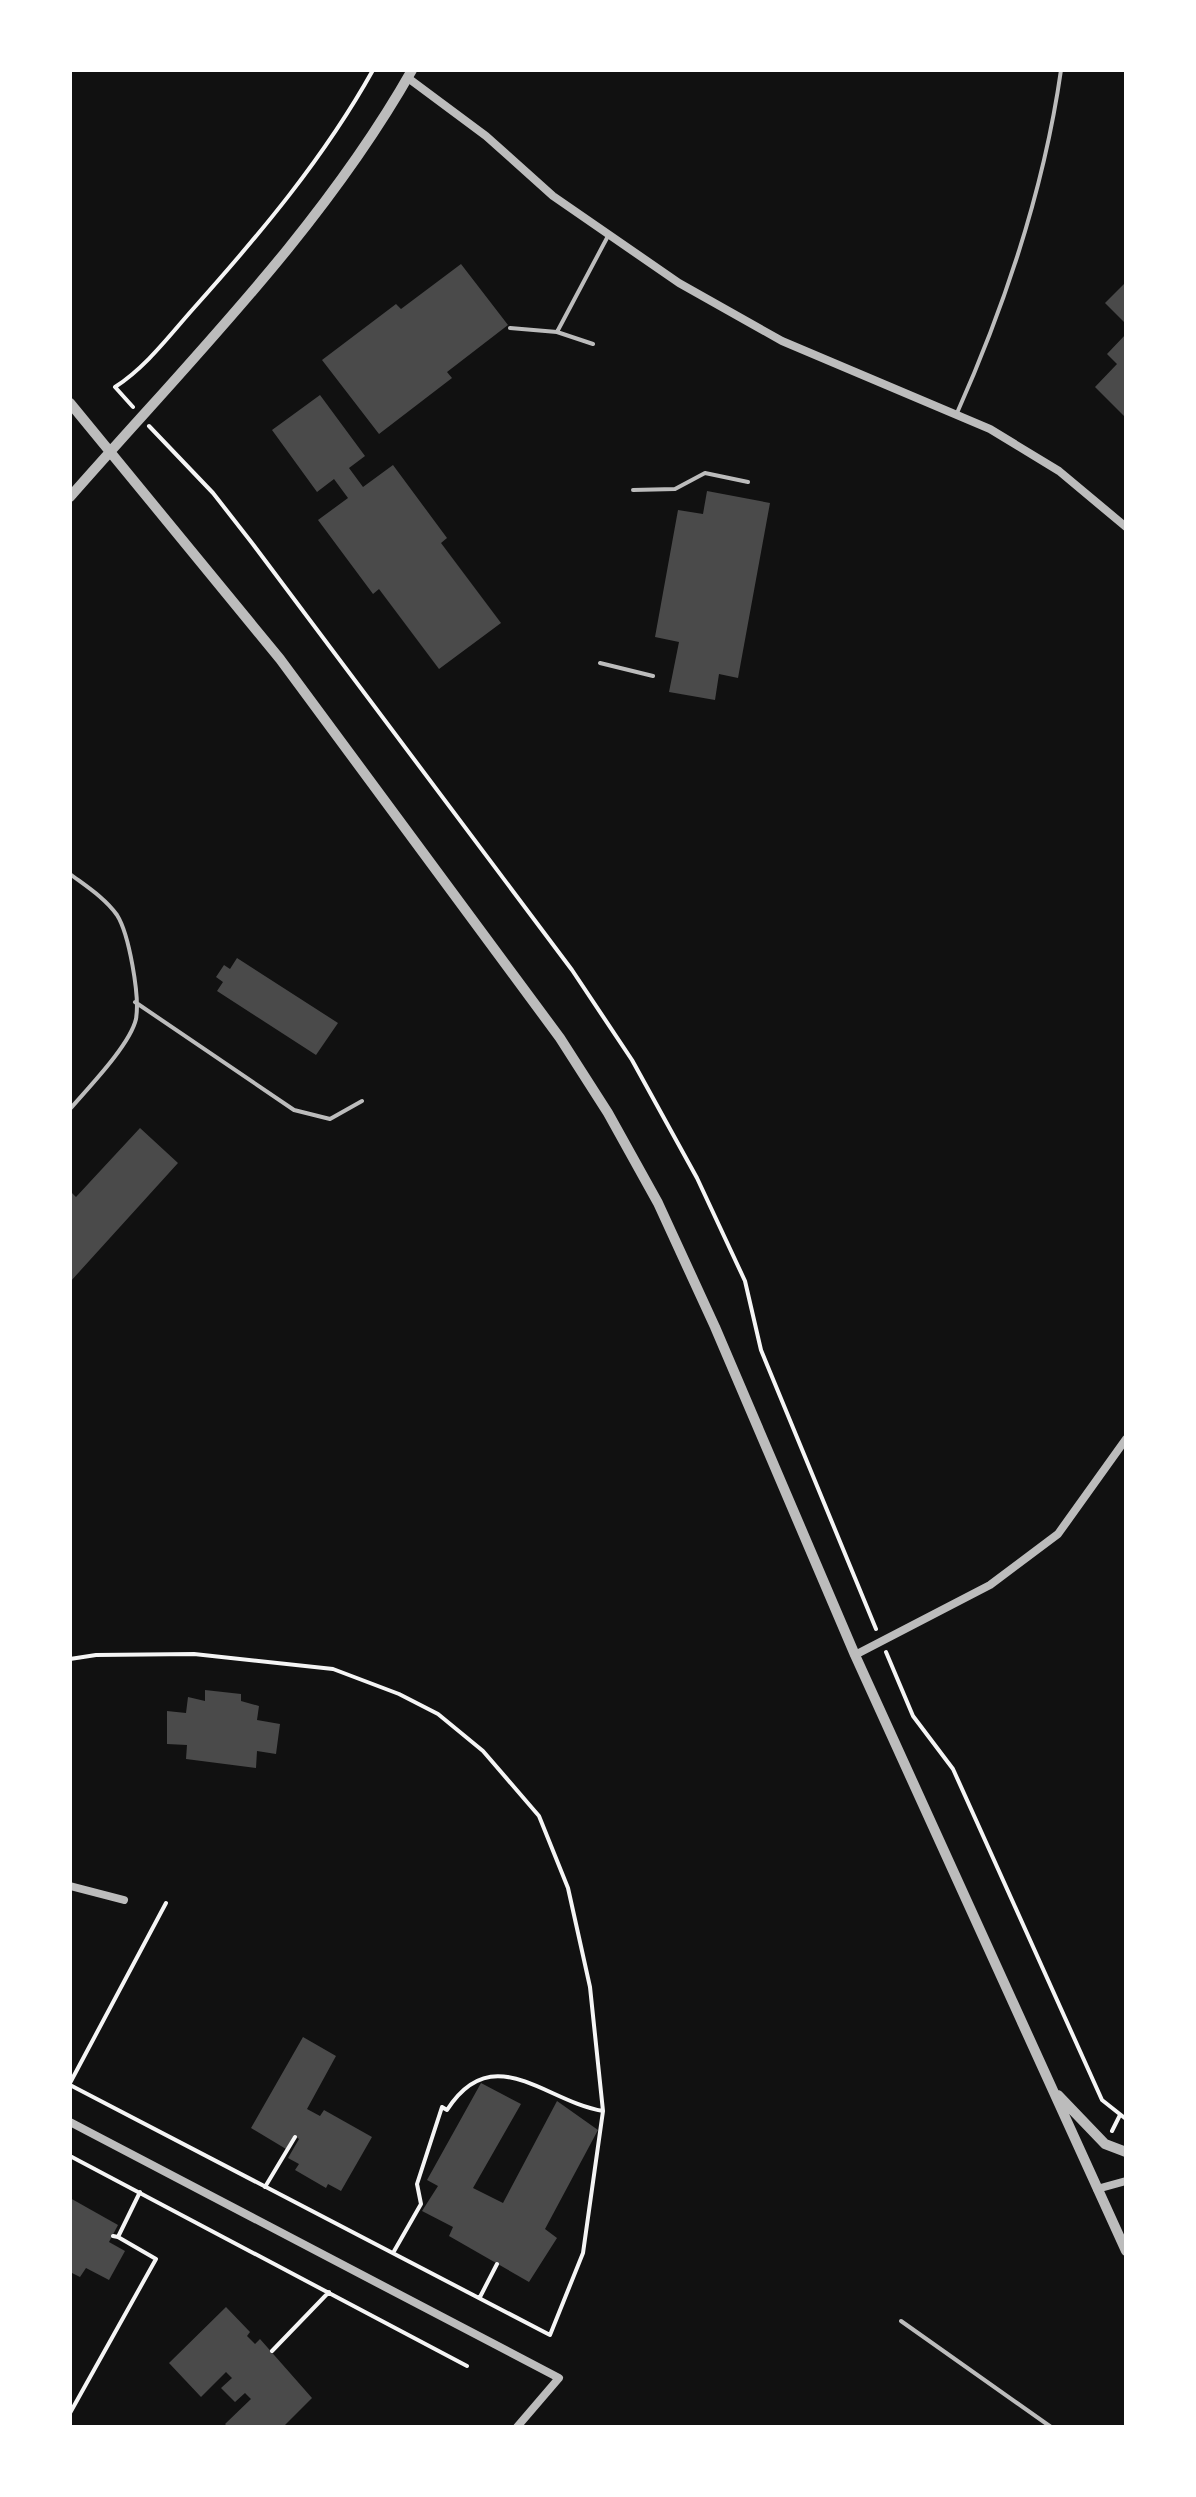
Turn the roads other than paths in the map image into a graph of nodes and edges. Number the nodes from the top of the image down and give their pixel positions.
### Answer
1 (1061, 70) edge
2 (410, 74) edge
3 (608, 236) junction
4 (510, 328) dead end
5 (557, 332) junction
6 (593, 344) dead end
7 (70, 403) edge
8 (957, 413) junction
9 (111, 450) junction
10 (748, 482) dead end
11 (633, 490) dead end
12 (70, 497) edge
13 (1126, 527) edge
14 (600, 663) dead end
15 (653, 676) dead end
16 (70, 874) edge
17 (135, 1001) junction
18 (362, 1101) dead end
19 (70, 1109) edge
20 (1126, 1439) edge
21 (855, 1655) junction
22 (70, 1886) edge
23 (124, 1900) dead end
24 (1052, 2089) junction
25 (70, 2122) edge
26 (1126, 2152) edge
27 (1126, 2181) edge
28 (1097, 2189) junction
29 (1126, 2251) edge
30 (901, 2321) dead end
31 (517, 2427) edge
32 (1051, 2427) edge

1 - 8 lane
2 - 3 street
2 - 9 street
3 - 5 lane
3 - 8 street
4 - 5 lane
5 - 6 lane
7 - 9 street
8 - 13 street
9 - 12 street
9 - 21 street
10 - 11 lane
14 - 15 lane
16 - 17 lane
17 - 18 lane
17 - 19 lane
20 - 21 street
21 - 24 street
22 - 23 street
24 - 26 street
24 - 28 street
25 - 31 street
27 - 28 street
28 - 29 street
30 - 32 lane

